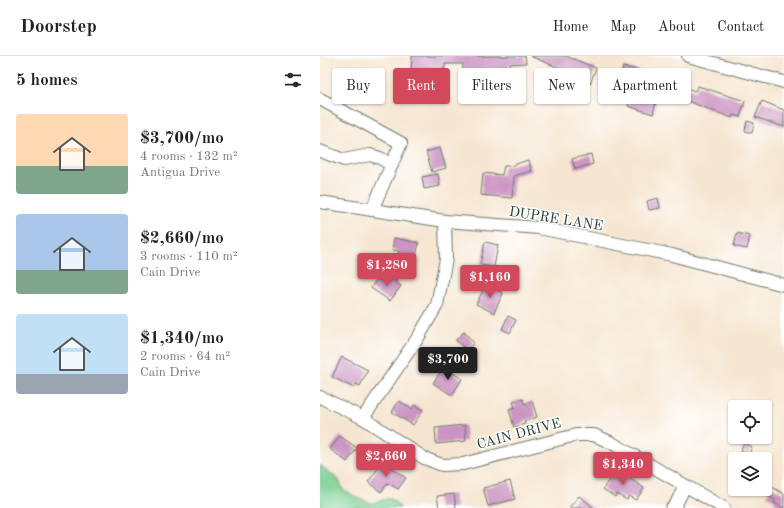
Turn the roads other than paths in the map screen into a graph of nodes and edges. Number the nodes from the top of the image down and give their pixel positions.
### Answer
1 (688, 56) edge
2 (784, 82) edge
3 (320, 99) edge
4 (320, 151) edge
5 (392, 165) junction
6 (320, 202) edge
7 (372, 210) junction
8 (446, 221) junction
9 (784, 285) edge
10 (320, 397) edge
11 (363, 418) junction
12 (685, 486) junction
13 (672, 508) edge
14 (724, 508) edge

1 - 2 street
3 - 5 street
4 - 5 street
5 - 7 street
6 - 7 street, DUPRE LANE
7 - 8 street, DUPRE LANE
8 - 9 street, DUPRE LANE
8 - 11 street
10 - 11 street, CAIN DRIVE
11 - 12 street, CAIN DRIVE
12 - 13 street
12 - 14 street, CAIN DRIVE

